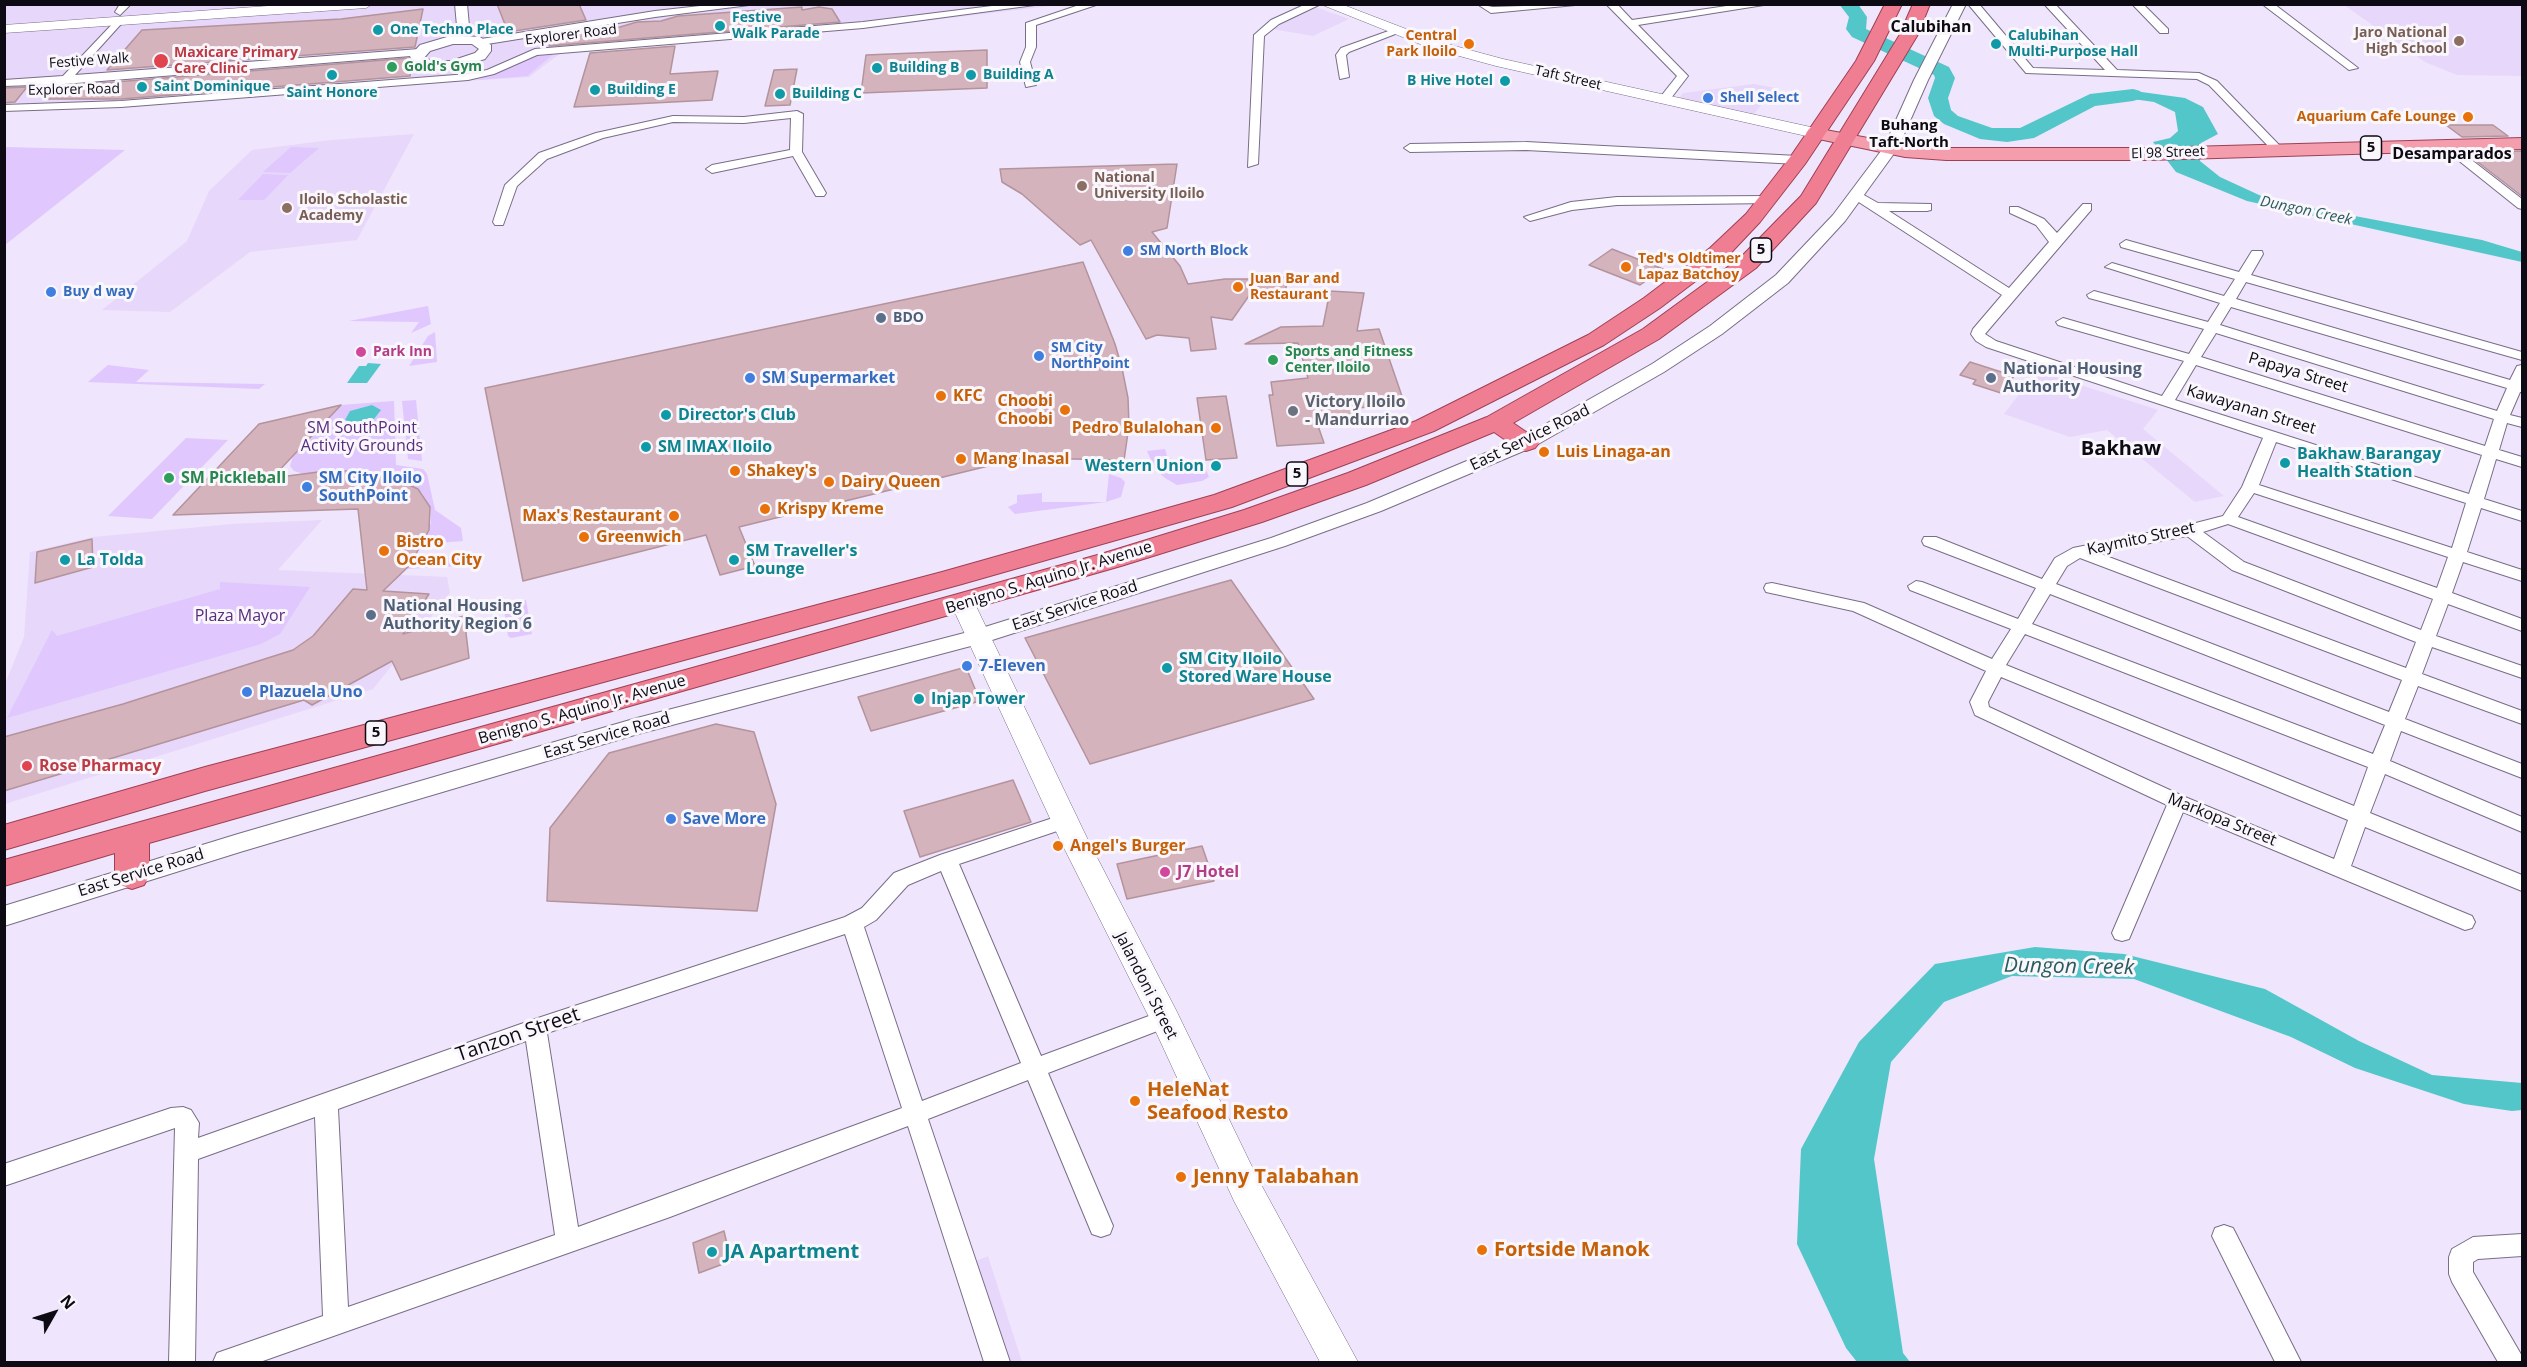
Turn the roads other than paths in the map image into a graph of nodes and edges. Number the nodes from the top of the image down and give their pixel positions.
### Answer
1 (236, 4) edge
2 (366, 4) edge
3 (461, 4) edge
4 (752, 4) edge
5 (1037, 4) edge
6 (1094, 4) edge
7 (1316, 4) edge
8 (1327, 4) edge
9 (1482, 4) edge
10 (1581, 4) edge
11 (1611, 4) edge
12 (1765, 4) edge
13 (1894, 4) edge
14 (1922, 4) edge
15 (1960, 4) edge
16 (1973, 4) edge
17 (2137, 4) edge
18 (2267, 4) edge
19 (2050, 5) edge
20 (122, 13) edge
21 (4, 22) edge
22 (1630, 23) junction
23 (4, 29) edge
24 (1398, 31) junction
25 (2164, 31) dead end
26 (452, 40) junction
27 (481, 42) junction
28 (425, 48) junction
29 (423, 63) junction
30 (2353, 68) dead end
31 (2114, 73) junction
32 (69, 77) junction
33 (1344, 77) dead end
34 (425, 81) junction
35 (4, 83) edge
36 (1030, 85) dead end
37 (1664, 100) junction
38 (24, 106) junction
39 (4, 108) edge
40 (1815, 133) junction
41 (1845, 139) junction
42 (2523, 144) edge
43 (2447, 146) junction
44 (1410, 148) dead end
45 (1891, 148) junction
46 (2278, 150) junction
47 (796, 152) junction
48 (1798, 160) junction
49 (1252, 164) dead end
50 (712, 169) dead end
51 (820, 193) dead end
52 (1855, 194) junction
53 (1768, 200) junction
54 (2523, 205) edge
55 (1877, 207) junction
56 (1927, 207) dead end
57 (2087, 207) dead end
58 (2014, 210) dead end
59 (1530, 217) dead end
60 (499, 222) dead end
61 (2056, 242) junction
62 (2126, 244) dead end
63 (2257, 254) dead end
64 (2112, 267) dead end
65 (2243, 277) junction
66 (2094, 295) dead end
67 (2011, 296) junction
68 (2229, 301) junction
69 (1623, 322) junction
70 (2063, 322) dead end
71 (2212, 327) junction
72 (1651, 334) junction
73 (2523, 356) edge
74 (2192, 359) junction
75 (2523, 369) edge
76 (2519, 387) edge
77 (2166, 402) junction
78 (2502, 417) junction
79 (1496, 422) junction
80 (2523, 423) edge
81 (2272, 435) junction
82 (1526, 443) junction
83 (2490, 452) junction
84 (2523, 462) edge
85 (2250, 487) junction
86 (2474, 500) junction
87 (2523, 516) edge
88 (2229, 519) junction
89 (2190, 530) junction
90 (1930, 541) dead end
91 (2079, 552) junction
92 (2458, 554) junction
93 (2523, 576) edge
94 (2046, 584) junction
95 (1916, 586) dead end
96 (1772, 588) dead end
97 (2441, 596) junction
98 (963, 604) junction
99 (2523, 625) edge
100 (2020, 628) junction
101 (978, 637) junction
102 (2426, 639) junction
103 (1996, 668) junction
104 (2523, 672) edge
105 (2411, 676) junction
106 (1981, 711) joint
107 (2523, 718) edge
108 (2394, 720) junction
109 (2380, 764) junction
110 (2523, 771) edge
111 (2178, 802) junction
112 (2360, 817) junction
113 (1065, 821) junction
114 (2523, 825) edge
115 (132, 837) junction
116 (4, 838) edge
117 (947, 860) junction
118 (2340, 868) junction
119 (4, 873) edge
120 (132, 876) junction
121 (2523, 883) edge
122 (4, 916) edge
123 (2465, 922) dead end
124 (852, 923) junction
125 (2122, 933) dead end
126 (1165, 1019) junction
127 (535, 1028) junction
128 (1035, 1068) junction
129 (326, 1103) junction
130 (916, 1113) junction
131 (186, 1153) junction
132 (4, 1175) edge
133 (1101, 1227) dead end
134 (2224, 1236) dead end
135 (568, 1241) junction
136 (2523, 1245) edge
137 (336, 1322) junction
138 (182, 1362) edge
139 (226, 1362) edge
140 (997, 1362) edge
141 (1340, 1362) edge
142 (2289, 1362) edge
143 (2512, 1362) edge

1 - 20 main road
2 - 20 main road
3 - 26 street
4 - 27 street
5 - 34 street, Explorer Road
6 - 36 street
7 - 49 street
8 - 24 main road, Taft Street
9 - 10 street
11 - 22 street
12 - 22 street
13 - 40 highway, Benigno S. Aquino Jr. Avenue
14 - 41 highway, Benigno S. Aquino Jr. Avenue
15 - 45 street, East Service Road
16 - 31 street
17 - 25 street
18 - 30 street
19 - 31 street
20 - 21 main road
20 - 23 main road
20 - 32 street
22 - 37 street
24 - 33 street
24 - 37 main road, Taft Street
26 - 27 street
26 - 28 street
27 - 29 street
28 - 29 street
28 - 32 street, Festive Walk
29 - 34 street
31 - 46 street
32 - 35 street, Festive Walk
32 - 38 street
34 - 38 street, Explorer Road
37 - 40 main road, Taft Street
38 - 39 street, Explorer Road
40 - 41 main road, El 98 Street / 5
40 - 48 highway, Benigno S. Aquino Jr. Avenue / 5
41 - 45 main road, El 98 Street / 5
41 - 72 highway, Benigno S. Aquino Jr. Avenue / 5
42 - 43 main road, El 98 Street / 5
43 - 46 main road, El 98 Street / 5
43 - 54 street
44 - 48 street
45 - 46 main road, El 98 Street / 5
45 - 52 street, East Service Road
47 - 50 street
47 - 51 street
47 - 60 street
48 - 53 highway, Benigno S. Aquino Jr. Avenue / 5
52 - 55 street
52 - 82 street, East Service Road
53 - 59 street
53 - 69 highway, Benigno S. Aquino Jr. Avenue / 5
55 - 56 street
55 - 67 street
57 - 61 street
58 - 61 street
61 - 67 street
62 - 65 street
63 - 65 street
64 - 68 street
65 - 68 street
65 - 73 street
66 - 71 street
67 - 77 street, Kawayanan Street
68 - 71 street
68 - 76 street
69 - 72 highway
69 - 116 highway, Benigno S. Aquino Jr. Avenue / 5
70 - 74 street, Papaya Street
71 - 74 street
71 - 78 street
72 - 79 highway, Benigno S. Aquino Jr. Avenue / 5
74 - 77 street
74 - 83 street, Papaya Street
75 - 76 street
76 - 78 street
77 - 81 street, Kawayanan Street
78 - 80 street
78 - 83 street
79 - 82 highway
79 - 98 highway, Benigno S. Aquino Jr. Avenue / 5
81 - 85 street
81 - 86 street, Kawayanan Street
82 - 101 street, East Service Road
83 - 84 street, Papaya Street
83 - 86 street
85 - 88 street
85 - 92 street
86 - 87 street, Kawayanan Street
86 - 92 street
88 - 89 street, Kaymito Street
88 - 97 street
89 - 91 street, Kaymito Street
89 - 102 street
90 - 94 street
91 - 94 street, Kaymito Street
91 - 105 street
92 - 93 street
92 - 97 street
94 - 100 street, Kaymito Street
94 - 108 street
95 - 100 street
96 - 103 street
97 - 99 street
97 - 102 street
98 - 101 main road, Jalandoni Street
98 - 115 highway, Benigno S. Aquino Jr. Avenue / 5
100 - 103 street, Kaymito Street
100 - 109 street
101 - 113 main road, Jalandoni Street
101 - 120 street, East Service Road
102 - 104 street
102 - 105 street
103 - 106 street, Kaymito Street
103 - 112 street
105 - 107 street
105 - 108 street
106 - 111 street, Markopa Street
108 - 109 street
108 - 110 street
109 - 112 street
109 - 114 street
111 - 118 street, Markopa Street
111 - 125 street
112 - 118 street
112 - 121 street
113 - 117 street, Tanzon Street
113 - 126 main road, Jalandoni Street
115 - 119 highway, Benigno S. Aquino Jr. Avenue / 5
115 - 120 highway
117 - 124 street, Tanzon Street
117 - 128 street
118 - 123 street, Markopa Street
120 - 122 street, East Service Road
124 - 127 street, Tanzon Street
124 - 130 street
126 - 128 street
126 - 141 main road, Jalandoni Street
127 - 129 street, Tanzon Street
127 - 135 street
128 - 130 street
128 - 133 street
129 - 131 street, Tanzon Street
129 - 137 street
130 - 135 street
130 - 140 street
131 - 132 street
131 - 138 street
134 - 142 street
135 - 137 street
136 - 143 street
137 - 139 street

